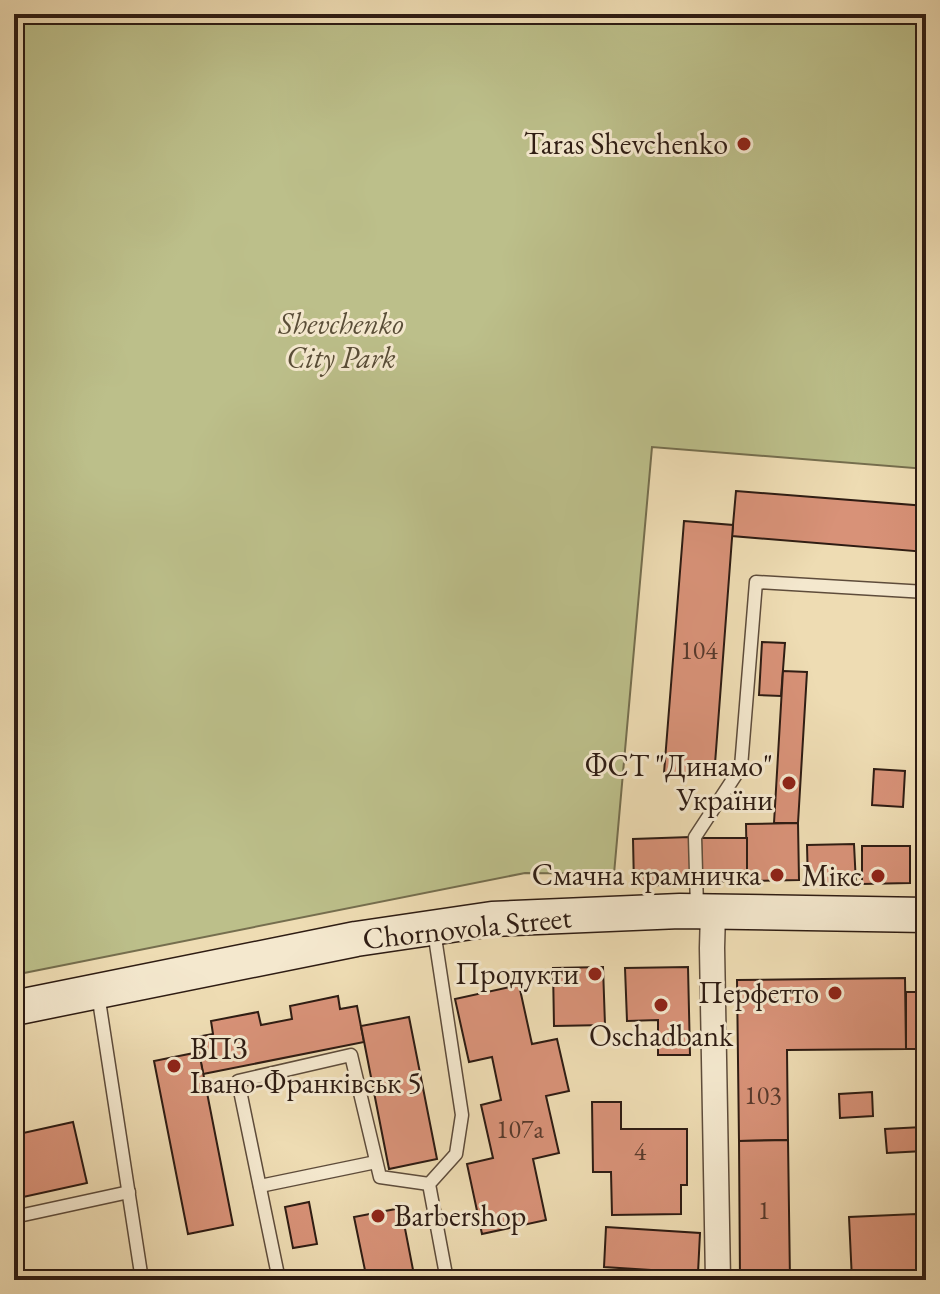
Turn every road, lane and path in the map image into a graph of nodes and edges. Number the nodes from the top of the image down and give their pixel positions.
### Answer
1 (926, 592) edge
2 (705, 911) junction
3 (926, 915) edge
4 (433, 928) junction
5 (98, 991) junction
6 (14, 1008) edge
7 (376, 1162) junction
8 (429, 1184) junction
9 (260, 1186) junction
10 (129, 1192) junction
11 (14, 1217) edge
12 (142, 1280) edge
13 (279, 1280) edge
14 (447, 1280) edge
15 (718, 1280) edge

1 - 2 lane
2 - 3 main road, Chornovola Street
2 - 4 main road, Chornovola Street
2 - 15 street
4 - 5 main road, Chornovola Street
4 - 8 lane
5 - 6 main road, Chornovola Street
5 - 10 lane
7 - 8 lane
7 - 9 lane
7 - 9 lane
8 - 14 lane
9 - 13 lane
10 - 11 lane
10 - 12 lane

